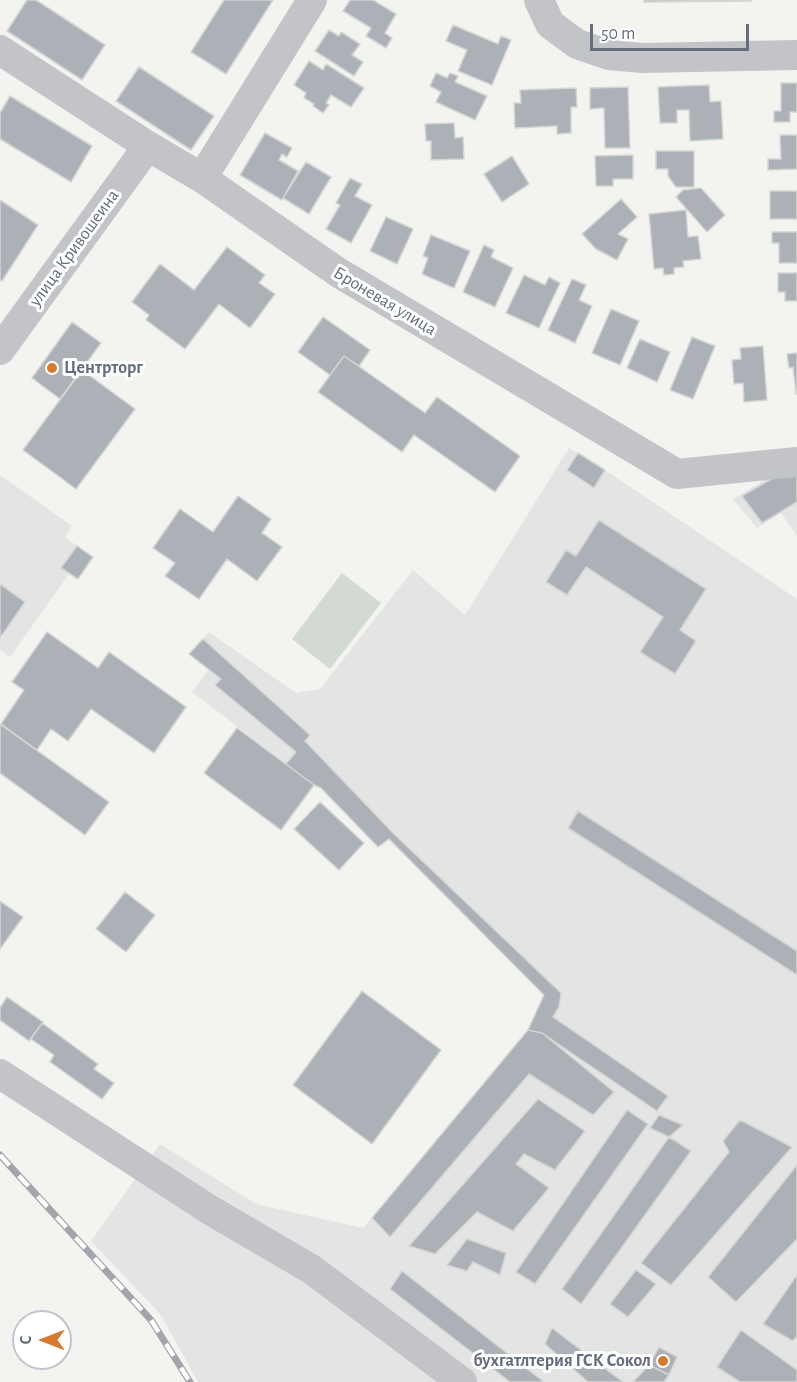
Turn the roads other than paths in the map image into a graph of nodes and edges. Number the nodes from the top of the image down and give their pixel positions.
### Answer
1 (312, 0) edge
2 (539, 0) edge
3 (0, 50) edge
4 (797, 55) edge
5 (148, 147) junction
6 (202, 178) junction
7 (0, 350) edge
8 (797, 462) edge
9 (0, 1074) edge
10 (462, 1382) edge

1 - 6 street
2 - 4 street
3 - 5 street, Броневая улица
5 - 6 street, Броневая улица
5 - 7 street, улица Кривошеина
6 - 8 street, Броневая улица
9 - 10 street

